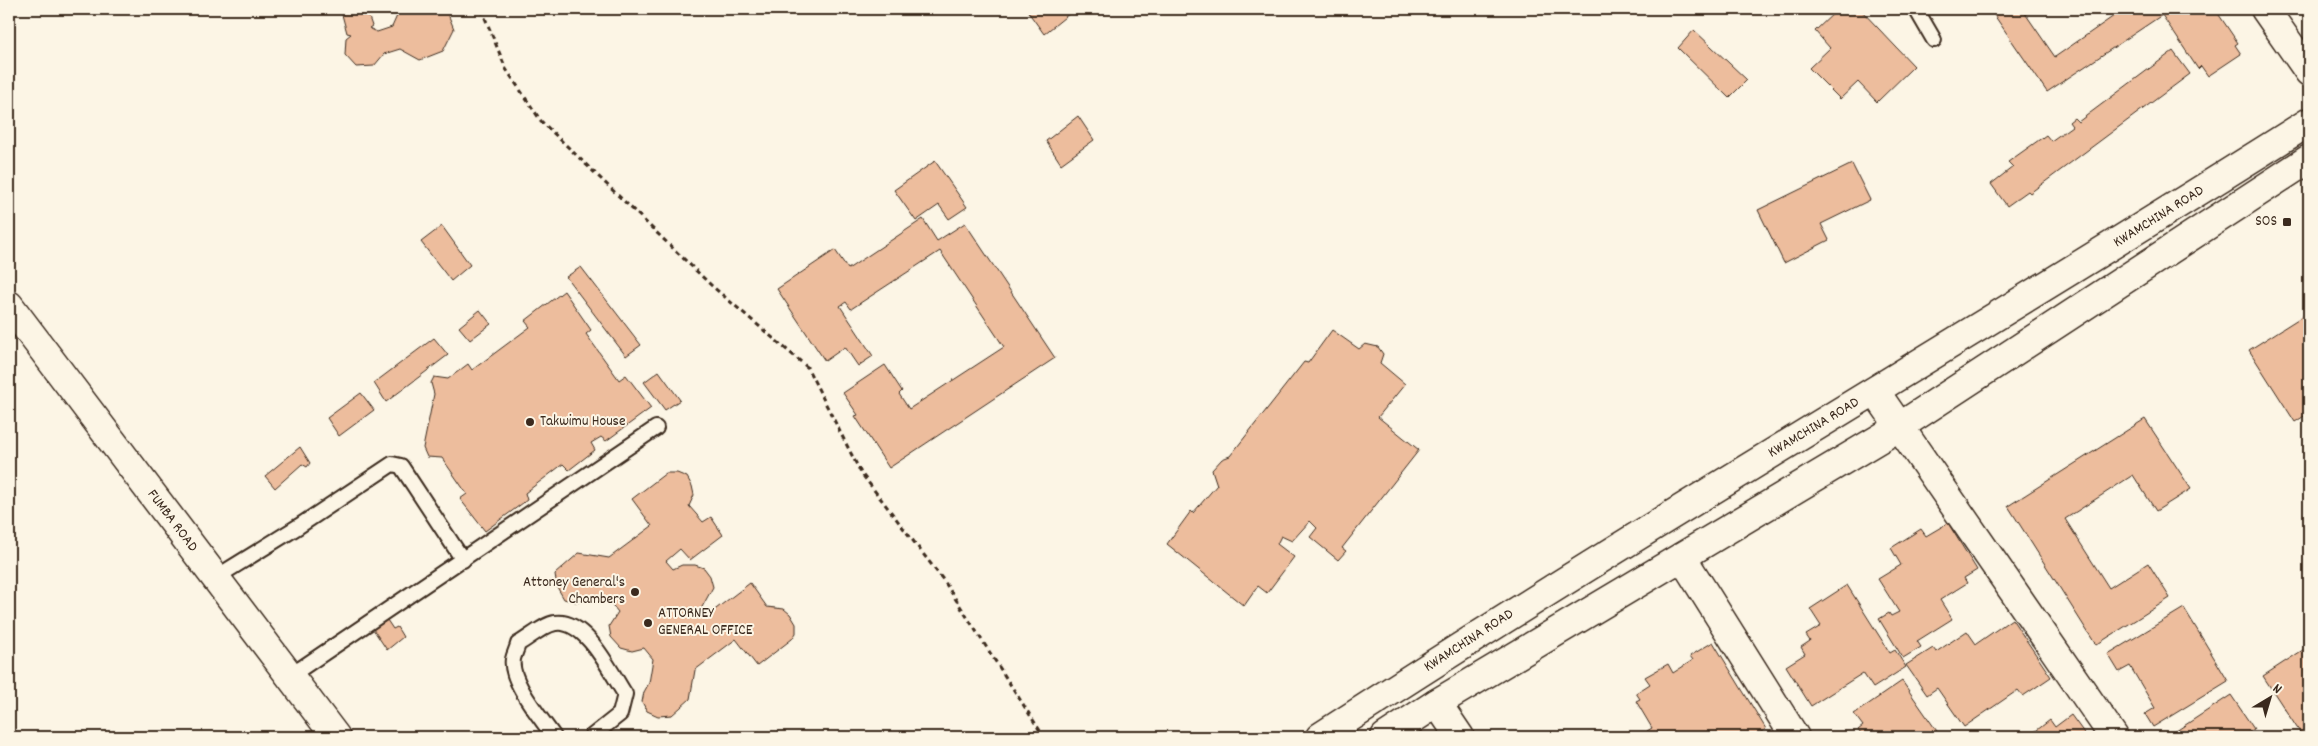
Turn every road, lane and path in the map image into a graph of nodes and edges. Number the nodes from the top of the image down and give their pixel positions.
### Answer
1 (484, 9) edge
2 (1916, 9) edge
3 (2265, 9) edge
4 (1934, 40) dead end
5 (2309, 72) edge
6 (2309, 122) edge
7 (2309, 160) edge
8 (9, 305) edge
9 (1875, 391) junction
10 (1899, 427) junction
11 (656, 428) dead end
12 (1682, 557) junction
13 (463, 560) junction
14 (215, 578) junction
15 (290, 676) junction
16 (1437, 703) junction
17 (336, 737) edge
18 (554, 737) edge
19 (591, 737) edge
20 (1044, 737) edge
21 (1320, 737) edge
22 (1385, 737) edge
23 (1460, 737) edge
24 (1796, 737) edge
25 (2114, 737) edge

1 - 20 path
2 - 4 lane
3 - 5 main road
6 - 9 main road, KWAMCHINA ROAD
7 - 10 main road
8 - 14 main road, FUMBA ROAD
9 - 10 main road
9 - 21 main road, KWAMCHINA ROAD
10 - 12 main road
10 - 25 main road
11 - 13 lane
12 - 16 main road
12 - 24 main road
13 - 14 lane
13 - 15 lane
14 - 15 main road, FUMBA ROAD
15 - 17 main road, FUMBA ROAD
16 - 22 main road
16 - 23 main road
18 - 19 lane

